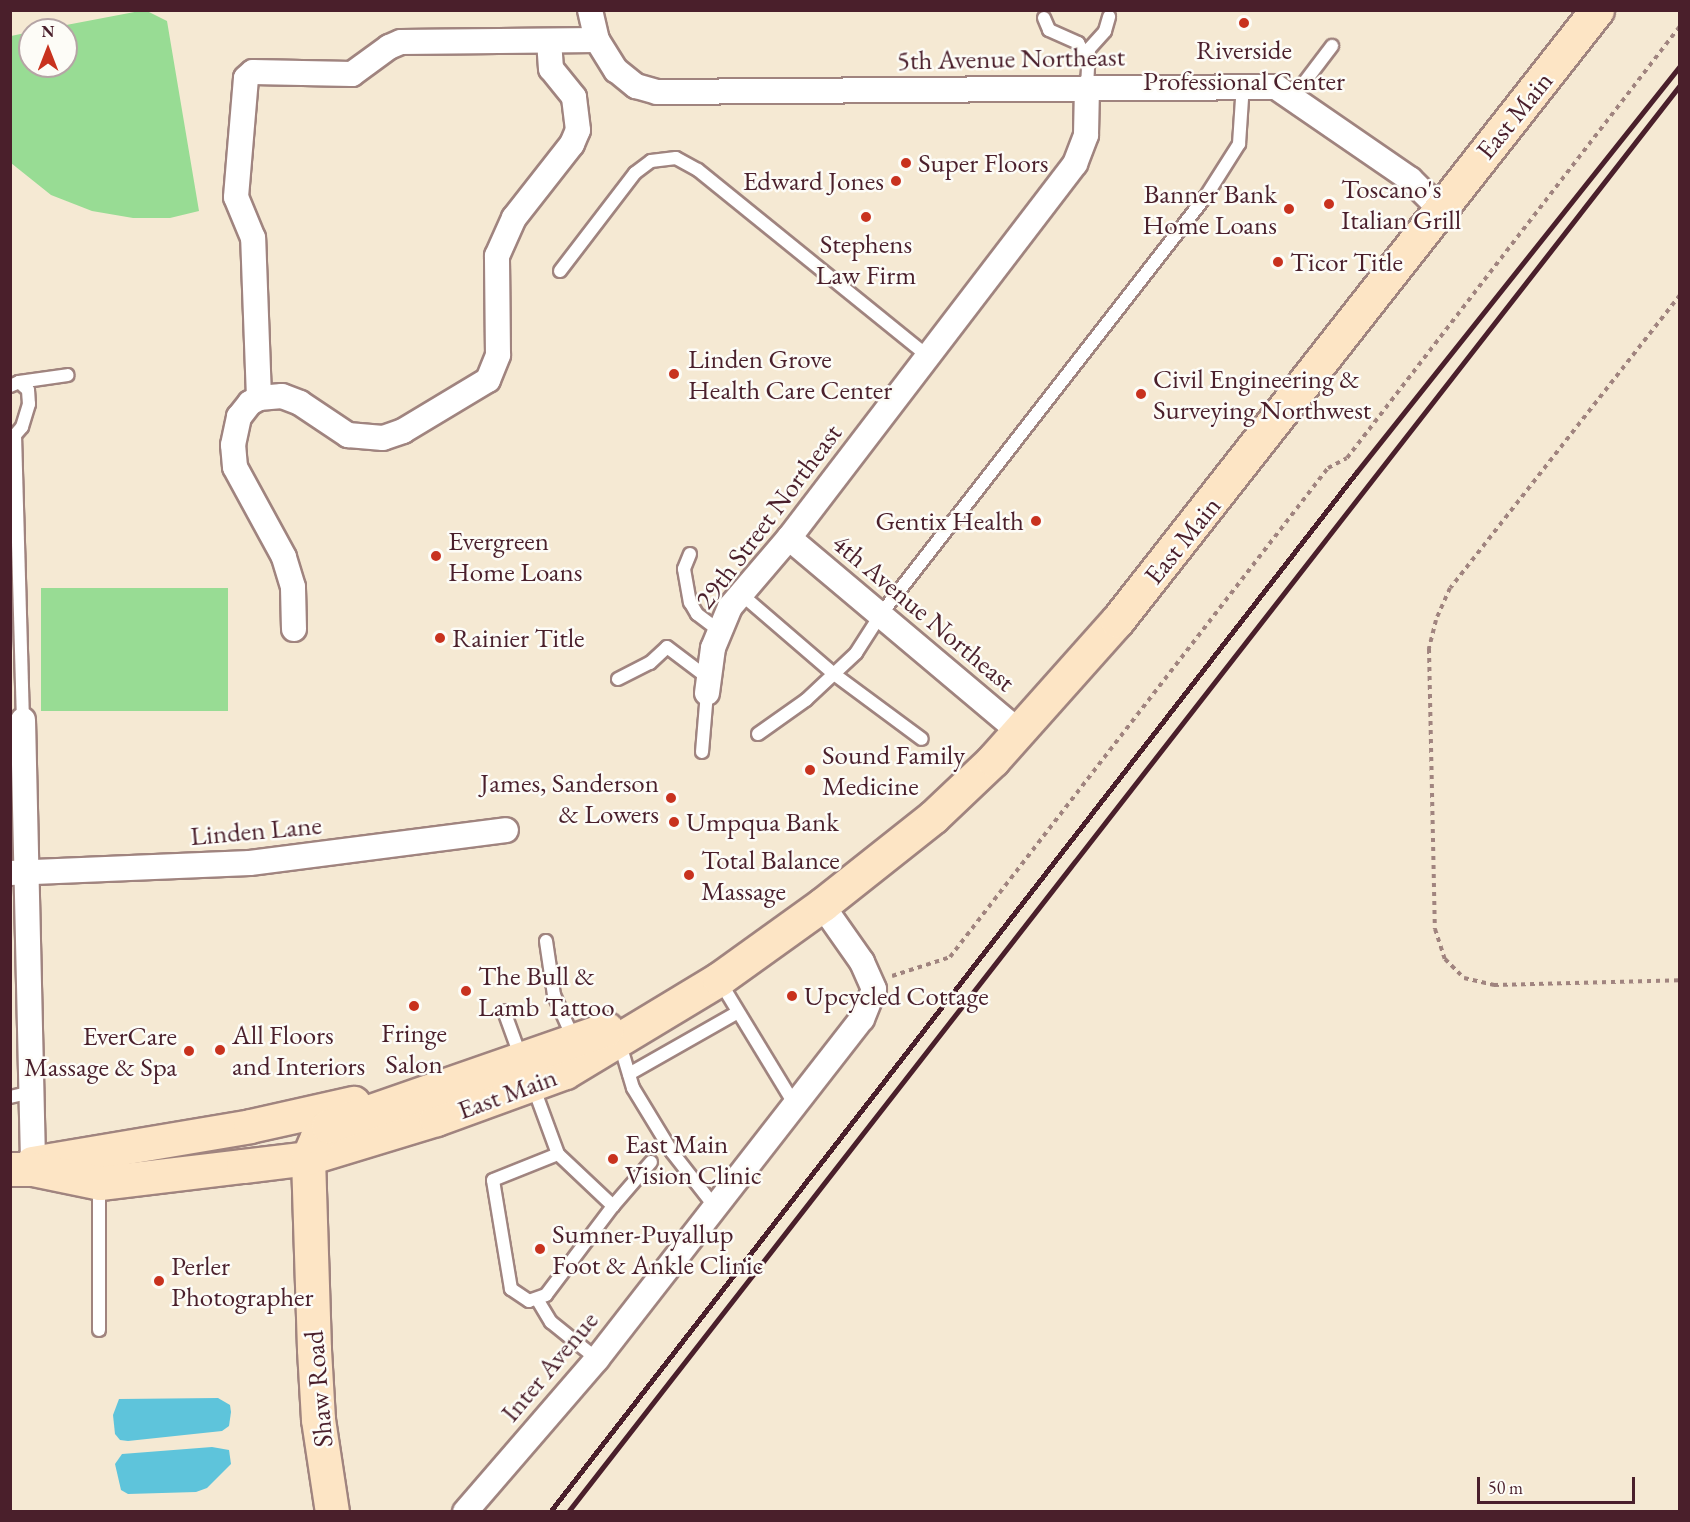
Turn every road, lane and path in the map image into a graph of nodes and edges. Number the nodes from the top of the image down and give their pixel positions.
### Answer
1 (590, 10) edge
2 (1597, 10) edge
3 (1110, 17) dead end
4 (1044, 18) dead end
5 (1680, 26) edge
6 (597, 40) junction
7 (549, 41) junction
8 (1332, 46) dead end
9 (1087, 60) junction
10 (1243, 84) junction
11 (1087, 87) junction
12 (1294, 96) junction
13 (1439, 208) junction
14 (560, 271) dead end
15 (1680, 295) edge
16 (928, 356) junction
17 (68, 375) dead end
18 (15, 384) edge
19 (260, 398) junction
20 (13, 436) edge
21 (789, 537) junction
22 (690, 554) dead end
23 (741, 594) junction
24 (881, 614) junction
25 (294, 629) dead end
26 (718, 630) junction
27 (834, 674) junction
28 (618, 679) dead end
29 (707, 685) junction
30 (23, 720) joint
31 (1019, 732) junction
32 (758, 734) dead end
33 (922, 739) dead end
34 (702, 752) dead end
35 (506, 830) dead end
36 (18, 873) edge
37 (822, 905) junction
38 (546, 941) dead end
39 (1680, 980) edge
40 (872, 983) junction
41 (705, 987) junction
42 (504, 1011) dead end
43 (738, 1012) junction
44 (619, 1039) junction
45 (574, 1041) junction
46 (520, 1071) junction
47 (629, 1074) junction
48 (21, 1094) edge
49 (795, 1105) junction
50 (127, 1145) junction
51 (558, 1154) junction
52 (308, 1158) junction
53 (651, 1162) dead end
54 (22, 1166) edge
55 (99, 1183) junction
56 (613, 1206) junction
57 (715, 1208) junction
58 (537, 1299) junction
59 (99, 1330) dead end
60 (597, 1359) junction
61 (330, 1504) edge
62 (465, 1512) edge

1 - 6 street, 5th Avenue Northeast
2 - 13 main road, East Main
3 - 9 lane
4 - 9 lane
5 - 40 path
6 - 7 street
6 - 11 street, 5th Avenue Northeast
7 - 19 street
7 - 19 street
8 - 12 lane
9 - 11 lane
10 - 11 street, 5th Avenue Northeast
10 - 12 street, 5th Avenue Northeast
10 - 24 lane
11 - 16 street, 29th Street Northeast
12 - 13 street, 5th Avenue Northeast
13 - 31 main road, East Main
14 - 16 lane
15 - 39 path
16 - 21 street, 29th Street Northeast
17 - 18 lane
18 - 20 lane
19 - 25 street
20 - 30 lane
21 - 23 street, 29th Street Northeast
21 - 24 street, 4th Avenue Northeast
22 - 26 lane
23 - 26 street, 29th Street Northeast
23 - 27 lane
24 - 27 lane
24 - 31 street, 4th Avenue Northeast
26 - 29 street, 29th Street Northeast
27 - 32 lane
27 - 33 lane
28 - 29 lane
29 - 34 lane
30 - 36 street
31 - 37 main road, East Main
35 - 36 street, Linden Lane
36 - 48 street
37 - 40 street
37 - 41 main road, East Main
38 - 45 lane
40 - 49 street, Inter Avenue
41 - 43 lane
41 - 44 main road, East Main
41 - 45 main road, East Main
42 - 46 lane
43 - 47 lane
43 - 49 lane
44 - 46 main road, East Main
44 - 47 lane
45 - 46 main road, East Main
46 - 50 main road, East Main
46 - 51 lane
46 - 52 main road, East Main
47 - 57 lane
48 - 54 street
49 - 57 street, Inter Avenue
50 - 52 main road, East Main
50 - 54 main road, East Main
51 - 56 lane
51 - 58 lane
52 - 55 main road
52 - 61 main road, Shaw Road
53 - 56 lane
54 - 55 main road
55 - 59 lane
56 - 58 lane
57 - 60 street, Inter Avenue
58 - 60 lane
60 - 62 street, Inter Avenue

